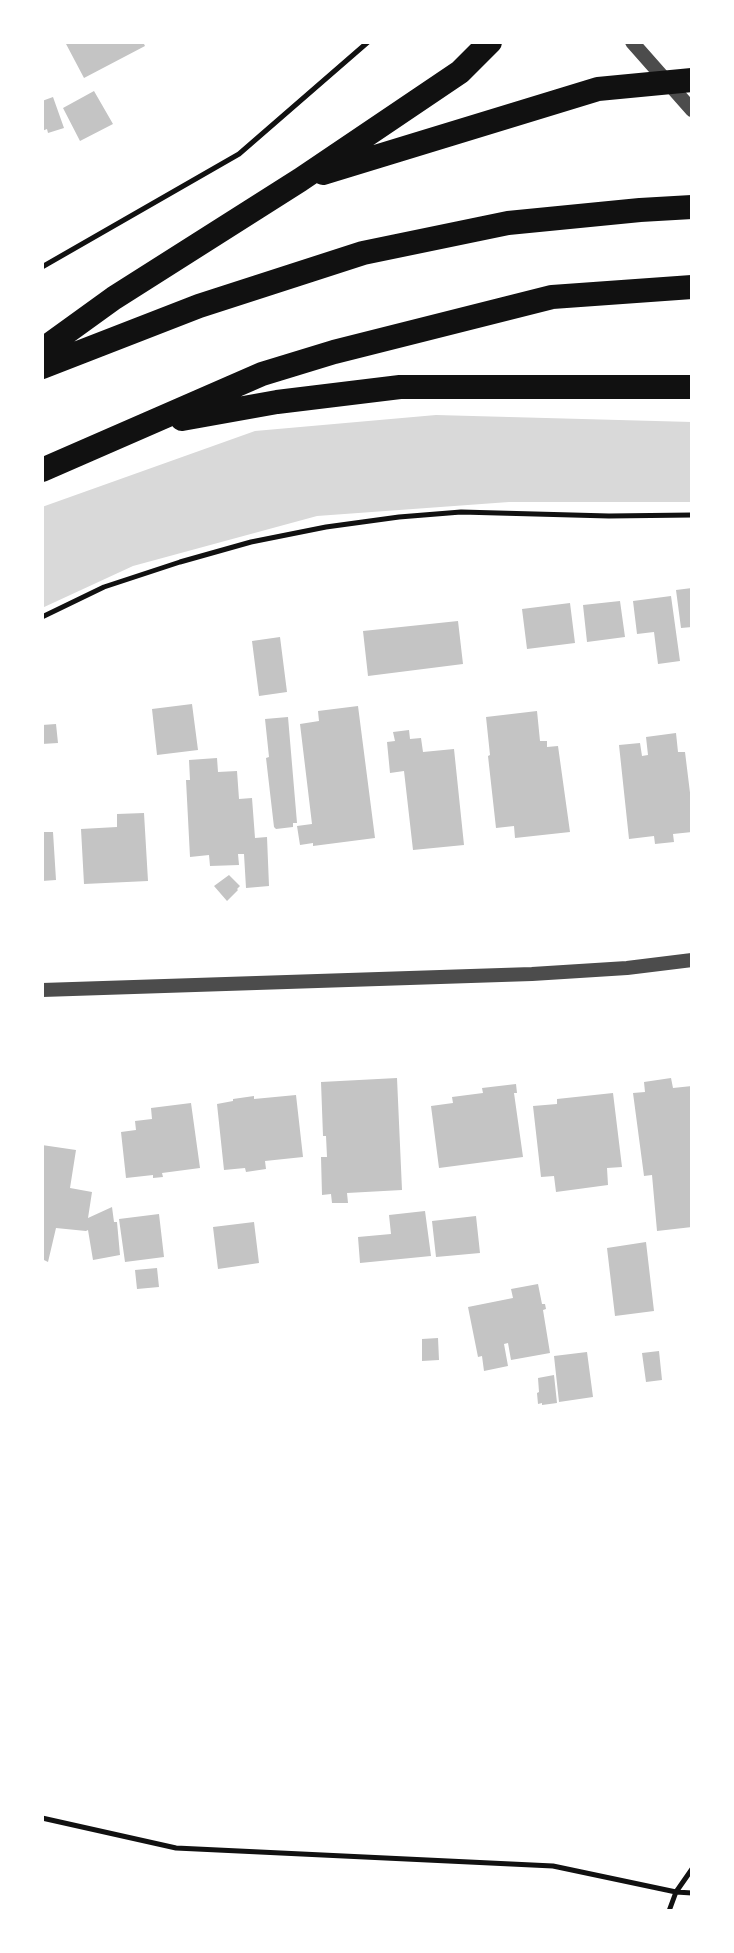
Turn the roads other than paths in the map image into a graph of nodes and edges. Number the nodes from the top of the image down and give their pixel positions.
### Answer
1 (490, 42) edge
2 (632, 42) edge
3 (680, 81) edge
4 (692, 110) edge
5 (300, 180) junction
6 (692, 207) edge
7 (692, 287) edge
8 (42, 350) edge
9 (42, 367) edge
10 (692, 387) edge
11 (140, 426) junction
12 (42, 470) edge
13 (692, 960) edge
14 (42, 990) edge

1 - 5 highway
2 - 3 street
3 - 4 street
3 - 5 highway
5 - 8 highway
6 - 9 highway
7 - 11 highway
10 - 11 highway
11 - 12 highway
13 - 14 street

